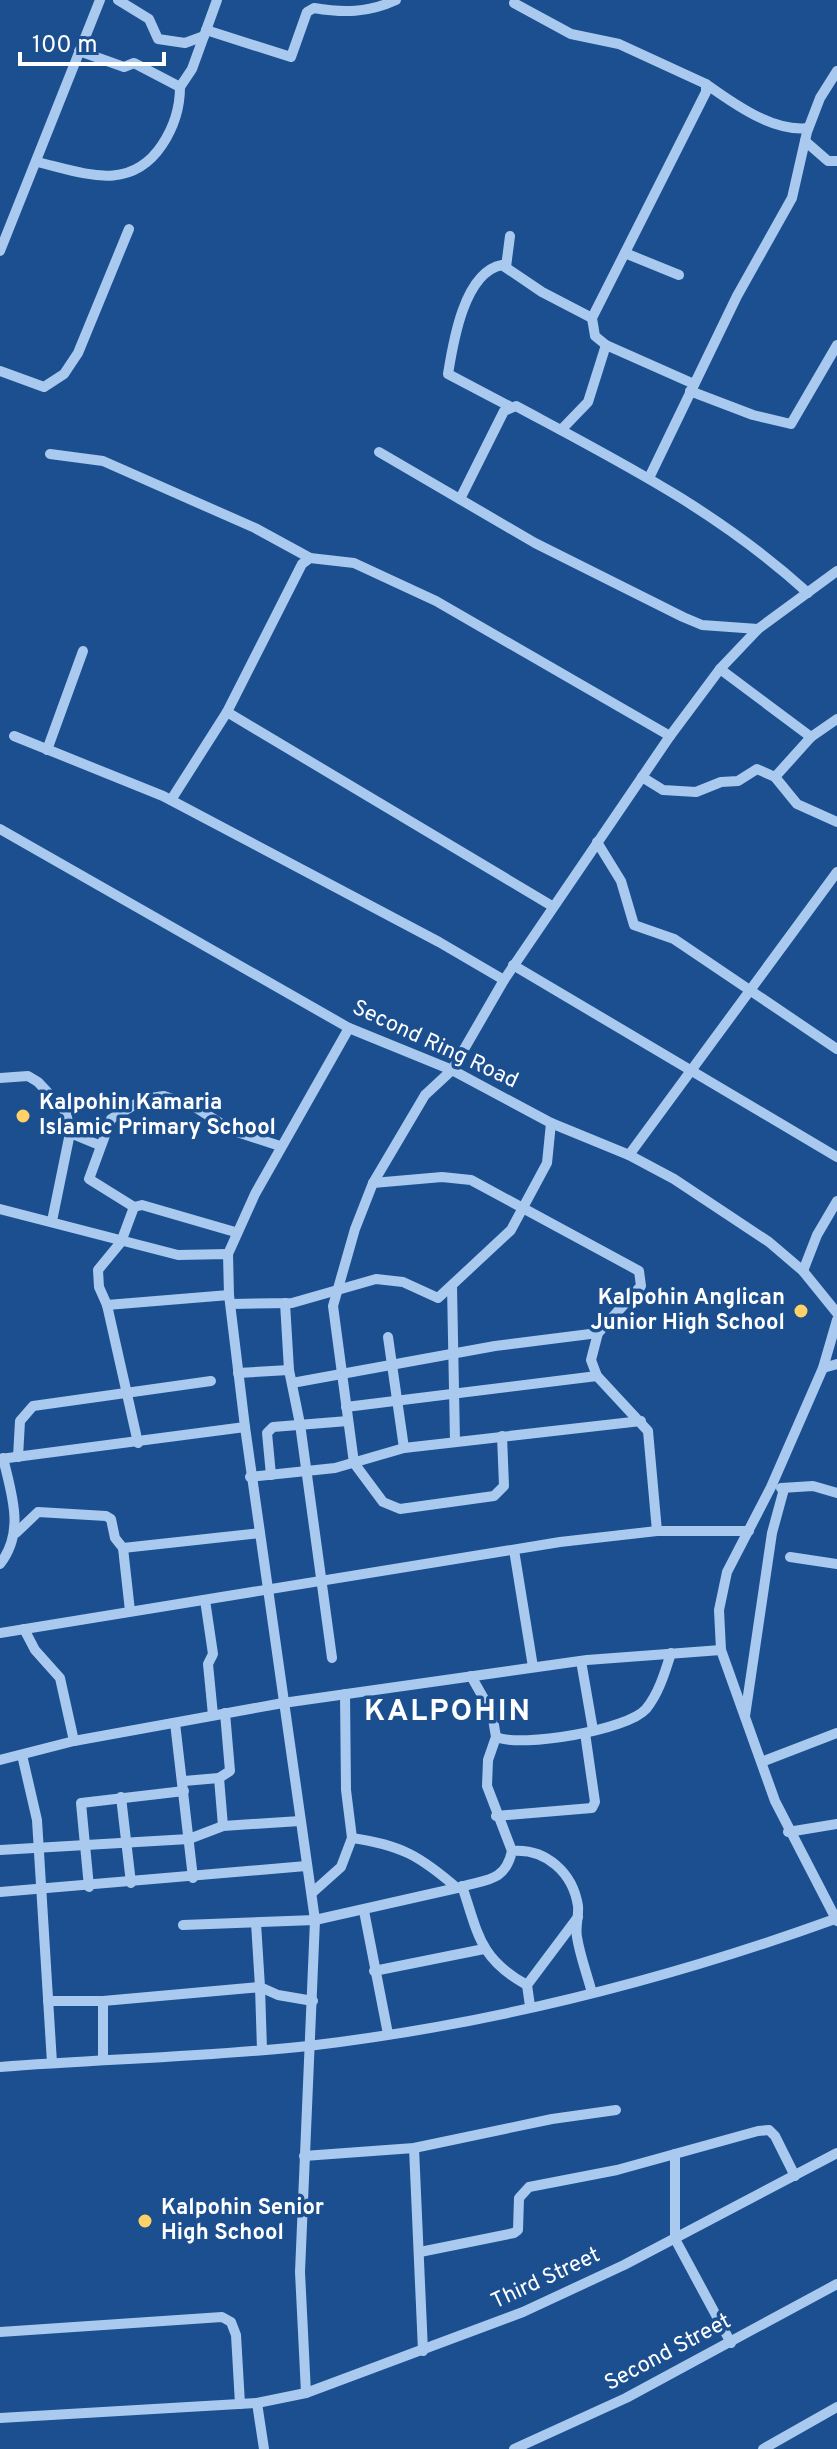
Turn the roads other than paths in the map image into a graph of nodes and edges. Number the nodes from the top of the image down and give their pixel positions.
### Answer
1 (100, 0) edge
2 (118, 0) edge
3 (217, 0) edge
4 (396, 0) edge
5 (514, 3) dead end
6 (205, 33) junction
7 (79, 51) junction
8 (837, 71) edge
9 (706, 84) junction
10 (180, 87) junction
11 (808, 128) junction
12 (805, 141) junction
13 (837, 161) edge
14 (37, 162) junction
15 (129, 229) dead end
16 (510, 236) dead end
17 (0, 251) edge
18 (625, 253) junction
19 (506, 267) junction
20 (679, 275) dead end
21 (592, 318) junction
22 (606, 345) junction
23 (837, 345) edge
24 (0, 371) edge
25 (692, 387) junction
26 (509, 406) junction
27 (561, 430) junction
28 (379, 452) dead end
29 (50, 454) dead end
30 (649, 478) junction
31 (460, 499) junction
32 (310, 558) junction
33 (837, 571) edge
34 (808, 593) junction
35 (758, 629) junction
36 (83, 651) dead end
37 (720, 669) junction
38 (227, 712) junction
39 (837, 719) edge
40 (14, 736) dead end
41 (670, 736) junction
42 (811, 737) junction
43 (47, 750) junction
44 (642, 777) junction
45 (775, 777) junction
46 (171, 800) junction
47 (837, 822) edge
48 (0, 829) edge
49 (597, 842) junction
50 (837, 872) edge
51 (552, 906) junction
52 (513, 965) junction
53 (504, 980) junction
54 (749, 989) junction
55 (349, 1028) junction
56 (837, 1049) edge
57 (452, 1070) junction
58 (690, 1070) junction
59 (0, 1078) edge
60 (551, 1123) junction
61 (70, 1133) junction
62 (99, 1145) junction
63 (280, 1146) junction
64 (629, 1155) junction
65 (837, 1157) edge
66 (373, 1183) junction
67 (837, 1201) edge
68 (134, 1207) junction
69 (523, 1207) junction
70 (0, 1209) edge
71 (52, 1221) junction
72 (235, 1232) junction
73 (121, 1242) junction
74 (228, 1254) junction
75 (803, 1271) junction
76 (452, 1286) junction
77 (335, 1293) junction
78 (230, 1299) junction
79 (285, 1303) junction
80 (107, 1305) junction
81 (837, 1313) edge
82 (837, 1320) edge
83 (598, 1333) junction
84 (388, 1337) dead end
85 (450, 1355) junction
86 (837, 1364) edge
87 (391, 1365) junction
88 (823, 1368) junction
89 (289, 1370) junction
90 (238, 1373) junction
91 (342, 1375) junction
92 (597, 1376) junction
93 (211, 1381) dead end
94 (292, 1383) junction
95 (452, 1392) junction
96 (127, 1394) junction
97 (397, 1400) junction
98 (346, 1407) junction
99 (348, 1421) junction
100 (641, 1421) junction
101 (300, 1424) junction
102 (245, 1427) junction
103 (502, 1436) junction
104 (455, 1442) junction
105 (138, 1443) junction
106 (404, 1448) junction
107 (18, 1457) junction
108 (2, 1458) edge
109 (354, 1463) junction
110 (306, 1471) junction
111 (271, 1475) junction
112 (250, 1477) junction
113 (771, 1487) junction
114 (784, 1489) junction
115 (837, 1493) edge
116 (657, 1531) junction
117 (749, 1531) junction
118 (16, 1533) junction
119 (260, 1533) junction
120 (123, 1548) junction
121 (514, 1550) junction
122 (790, 1557) dead end
123 (0, 1564) edge
124 (837, 1564) edge
125 (320, 1582) junction
126 (267, 1592) junction
127 (205, 1600) junction
128 (130, 1611) junction
129 (24, 1629) junction
130 (0, 1633) edge
131 (721, 1650) junction
132 (671, 1653) junction
133 (332, 1658) dead end
134 (581, 1661) junction
135 (533, 1667) junction
136 (471, 1676) junction
137 (345, 1694) junction
138 (283, 1703) junction
139 (225, 1713) junction
140 (213, 1715) junction
141 (745, 1716) junction
142 (175, 1723) junction
143 (589, 1731) junction
144 (837, 1733) edge
145 (496, 1737) junction
146 (74, 1741) junction
147 (22, 1755) junction
148 (0, 1760) edge
149 (764, 1761) junction
150 (219, 1778) junction
151 (184, 1786) junction
152 (121, 1797) junction
153 (496, 1816) junction
154 (300, 1821) junction
155 (837, 1824) edge
156 (223, 1826) junction
157 (788, 1832) junction
158 (352, 1838) junction
159 (189, 1839) junction
160 (127, 1843) junction
161 (88, 1846) junction
162 (37, 1848) junction
163 (0, 1850) edge
164 (512, 1851) junction
165 (306, 1866) junction
166 (193, 1878) junction
167 (131, 1883) junction
168 (89, 1887) junction
169 (459, 1887) junction
170 (42, 1890) junction
171 (0, 1892) edge
172 (313, 1892) junction
173 (364, 1911) junction
174 (578, 1917) junction
175 (836, 1917) edge
176 (315, 1920) junction
177 (256, 1923) junction
178 (183, 1925) dead end
179 (484, 1949) junction
180 (374, 1971) junction
181 (527, 1985) junction
182 (260, 1987) junction
183 (592, 1993) junction
184 (48, 2001) junction
185 (103, 2001) junction
186 (313, 2001) junction
187 (530, 2006) junction
188 (388, 2034) junction
189 (308, 2046) junction
190 (262, 2050) junction
191 (103, 2060) junction
192 (52, 2063) junction
193 (0, 2067) edge
194 (616, 2110) dead end
195 (414, 2148) junction
196 (837, 2153) edge
197 (675, 2154) junction
198 (304, 2156) junction
199 (795, 2176) junction
200 (675, 2239) junction
201 (420, 2252) junction
202 (837, 2284) edge
203 (0, 2332) edge
204 (731, 2343) junction
205 (423, 2351) junction
206 (306, 2393) junction
207 (257, 2403) junction
208 (240, 2404) junction
209 (837, 2407) edge
210 (0, 2418) edge
211 (264, 2449) edge
212 (514, 2449) edge
213 (763, 2449) edge

1 - 7 street
2 - 6 street
3 - 6 street
4 - 6 street
5 - 9 street
6 - 10 street
7 - 10 street
7 - 14 street
8 - 11 street
9 - 11 street
9 - 18 street
10 - 14 street
11 - 12 street
12 - 13 street
12 - 25 street
14 - 17 street
15 - 24 street
16 - 19 street
18 - 20 street
18 - 21 street
19 - 21 street
19 - 26 street
21 - 22 street
22 - 25 street
22 - 27 street
23 - 25 street
25 - 30 street
26 - 27 street
26 - 31 street
27 - 30 street
28 - 31 street
29 - 32 street
30 - 34 street
31 - 35 street
32 - 38 street
32 - 41 street
33 - 34 street
34 - 35 street
35 - 37 street
36 - 43 street
37 - 41 street
37 - 42 street
38 - 46 street
38 - 51 street
39 - 42 street
40 - 43 street
41 - 44 street
42 - 45 street
43 - 46 street
44 - 45 street
44 - 49 street
45 - 47 street
46 - 53 street
48 - 55 street, Second Ring Road
49 - 51 street
49 - 54 street
50 - 54 street
51 - 52 street
52 - 53 street
52 - 58 street
53 - 57 street
54 - 56 street
54 - 58 street
55 - 57 street, Second Ring Road
55 - 63 street
57 - 60 street, Second Ring Road
57 - 66 street
58 - 64 street
58 - 65 street
59 - 61 street
60 - 64 street, Second Ring Road
60 - 69 street
61 - 62 street
61 - 71 street
62 - 63 street
62 - 68 street
63 - 72 street
64 - 75 street, Second Ring Road
66 - 69 street
66 - 77 street
67 - 75 street
68 - 72 street
68 - 73 street
69 - 76 street
69 - 83 street
70 - 71 street
71 - 73 street
72 - 74 street
73 - 74 street
73 - 80 street
74 - 78 street
75 - 81 street, Second Ring Road
76 - 77 street
76 - 85 street
77 - 79 street
77 - 91 street
78 - 79 street
78 - 80 street
78 - 90 street
79 - 89 street
80 - 96 street
82 - 88 street
83 - 85 street
83 - 92 street
84 - 87 street
85 - 87 street
85 - 95 street
86 - 88 street
87 - 91 street
87 - 97 street
88 - 113 street
89 - 90 street
89 - 94 street
90 - 102 street
91 - 94 street
91 - 98 street
92 - 95 street
92 - 100 street
93 - 96 street
94 - 101 street
95 - 97 street
95 - 104 street
96 - 105 street
96 - 107 street
97 - 98 street
97 - 106 street
98 - 99 street
99 - 101 street
99 - 109 street
100 - 103 street
100 - 116 street
101 - 110 street
101 - 111 street
102 - 105 street
102 - 112 street
103 - 104 street
103 - 109 street
104 - 106 street
105 - 107 street
106 - 109 street
107 - 108 street
108 - 118 street
109 - 110 street
110 - 111 street
110 - 125 street
111 - 112 street
112 - 119 street
113 - 114 street
113 - 117 street
114 - 115 street
114 - 141 street
116 - 117 street
116 - 121 street
117 - 131 street
118 - 120 street
118 - 123 street
119 - 120 street
119 - 126 street
120 - 128 street
121 - 125 street
121 - 135 street
122 - 124 street
125 - 126 street
125 - 133 street
126 - 127 street
126 - 138 street
127 - 128 street
127 - 140 street
128 - 129 street
129 - 130 street
129 - 146 street
131 - 132 street
131 - 141 street
132 - 134 street
132 - 143 street
134 - 135 street
134 - 143 street
135 - 136 street
136 - 137 street
136 - 145 street
137 - 138 street
137 - 158 street
138 - 139 street
138 - 154 street
139 - 140 street
139 - 150 street
140 - 142 street
141 - 149 street
142 - 146 street
142 - 151 street
143 - 145 street
143 - 153 street
144 - 149 street
145 - 153 street
146 - 147 street
147 - 148 street
147 - 162 street
149 - 157 street
150 - 151 street
150 - 156 street
151 - 152 street
151 - 159 street
152 - 160 street
152 - 161 street
153 - 164 street
154 - 156 street
154 - 165 street
155 - 157 street
156 - 159 street
157 - 175 street
158 - 169 street
158 - 172 street
159 - 160 street
159 - 166 street
160 - 161 street
160 - 167 street
161 - 162 street
161 - 168 street
162 - 163 street
162 - 170 street
164 - 169 street
164 - 174 street
165 - 166 street
165 - 172 street
166 - 167 street
167 - 168 street
168 - 170 street
169 - 173 street
169 - 179 street
170 - 171 street
170 - 184 street
172 - 176 street
173 - 176 street
173 - 180 street
174 - 181 street
174 - 183 street
175 - 183 street
176 - 177 street
176 - 186 street
177 - 178 street
177 - 182 street
179 - 180 street
179 - 181 street
180 - 188 street
181 - 187 street
182 - 185 street
182 - 186 street
182 - 190 street
183 - 187 street
184 - 185 street
184 - 192 street
185 - 191 street
186 - 189 street
187 - 188 street
188 - 189 street
189 - 190 street
189 - 198 street
190 - 191 street
191 - 192 street
192 - 193 street
194 - 195 street
195 - 198 street
195 - 201 street
196 - 199 street, Third Street
197 - 199 street
197 - 200 street
197 - 201 street
198 - 206 street
199 - 200 street, Third Street
200 - 204 street
200 - 205 street, Third Street
201 - 205 street
202 - 204 street, Second Street
203 - 208 street
204 - 212 street, Second Street
205 - 206 street, Third Street
206 - 207 street, Third Street
207 - 208 street, Third Street
207 - 211 street
208 - 210 street, Third Street
209 - 213 street

